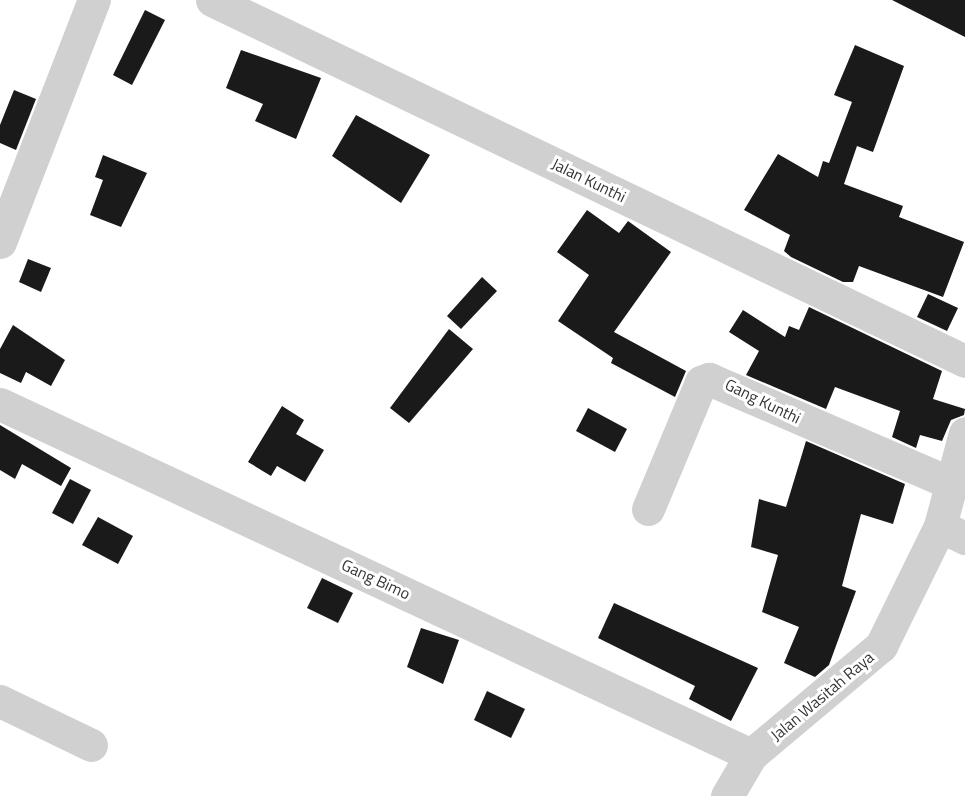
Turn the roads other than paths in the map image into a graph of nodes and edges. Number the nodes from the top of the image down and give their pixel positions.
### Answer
1 (94, 0) edge
2 (212, 0) edge
3 (13, 172) edge
4 (0, 242) edge
5 (965, 361) edge
6 (0, 404) edge
7 (965, 432) edge
8 (950, 483) junction
9 (648, 509) dead end
10 (952, 532) edge
11 (0, 701) edge
12 (91, 745) dead end
13 (751, 755) junction
14 (727, 796) edge

1 - 3 street
2 - 5 street, Jalan Kunthi
3 - 4 street
6 - 13 street, Gang Bimo
7 - 8 street
8 - 9 street, Gang Kunthi
8 - 10 street
10 - 13 street, Jalan Wasitah Raya
11 - 12 street
13 - 14 street, Jalan Wasitah Raya

